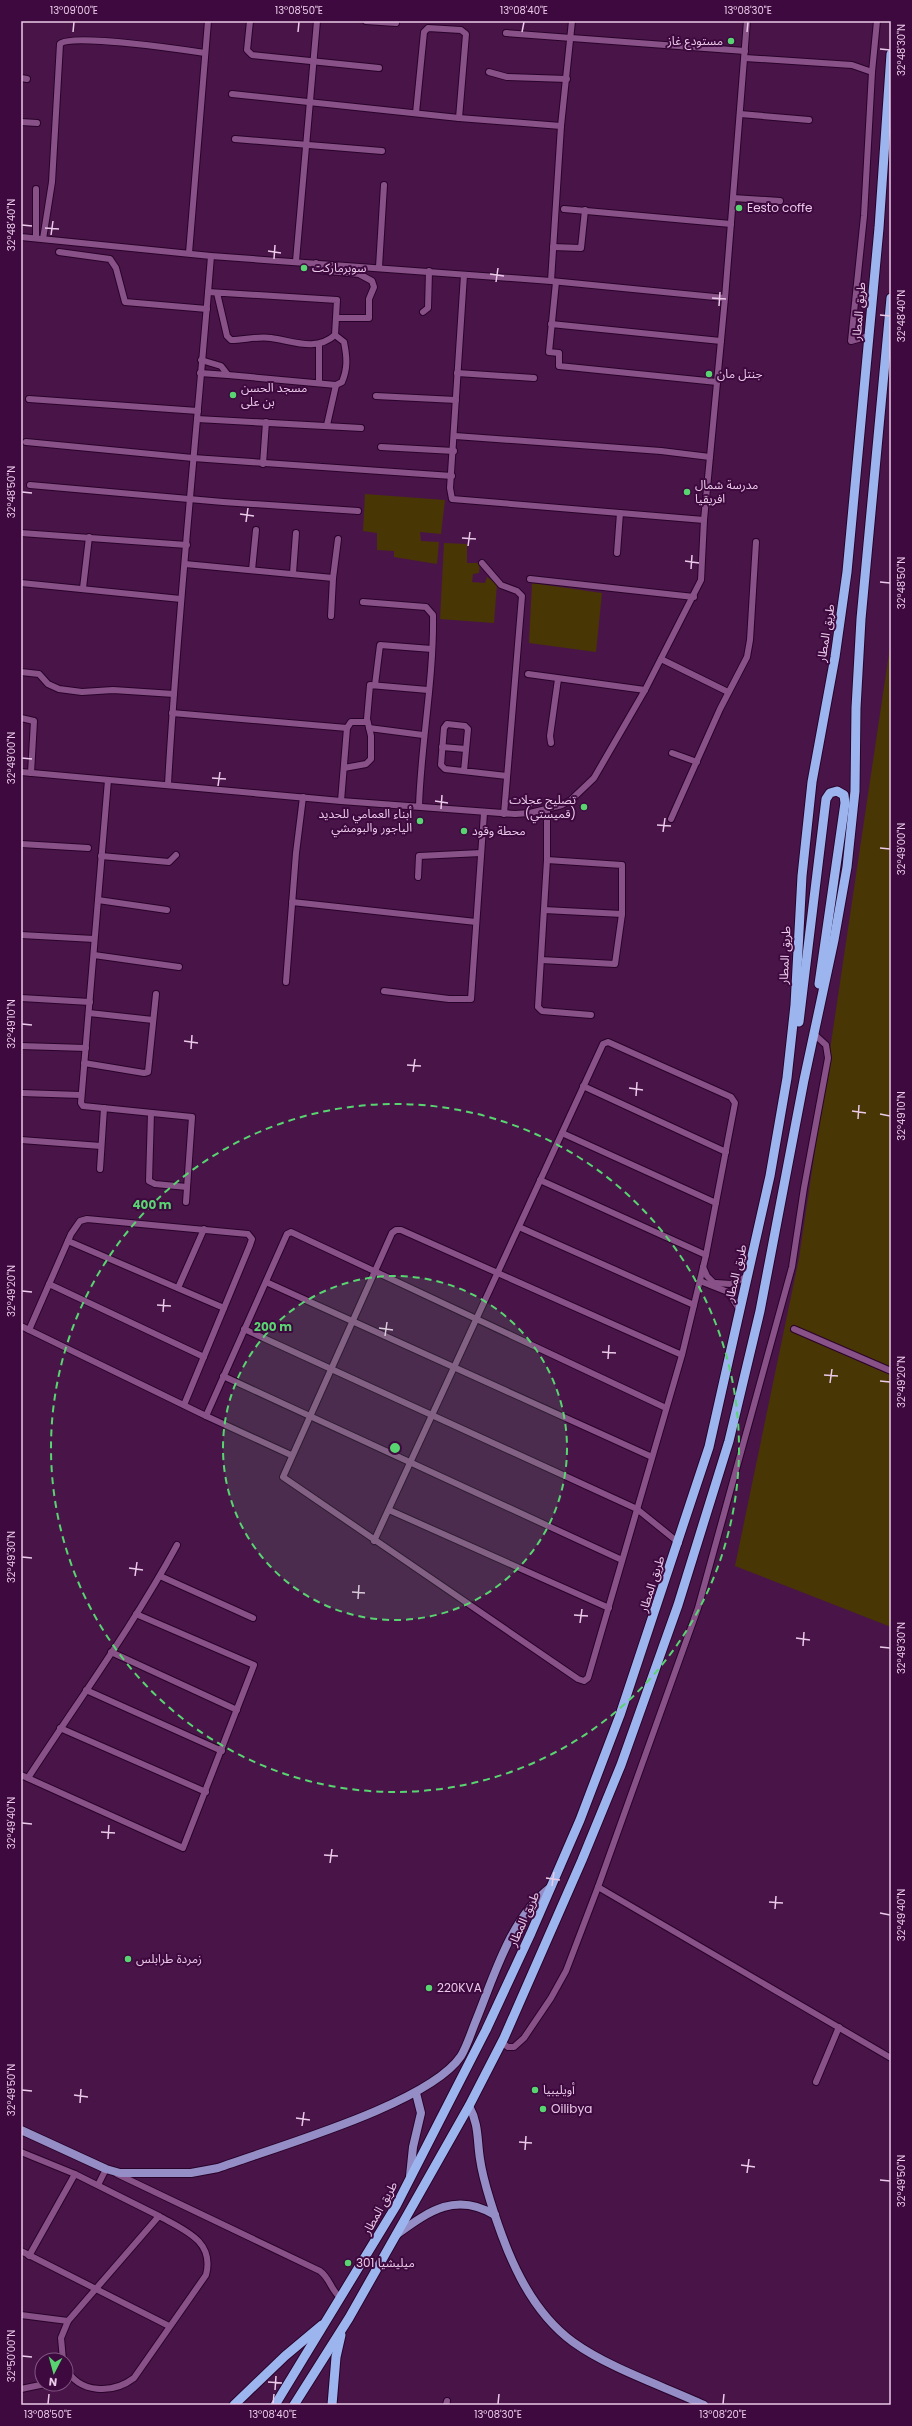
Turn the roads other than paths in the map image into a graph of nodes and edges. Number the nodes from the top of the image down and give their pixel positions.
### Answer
1 (208, 21) edge
2 (250, 21) edge
3 (317, 21) edge
4 (366, 21) edge
5 (572, 21) edge
6 (748, 21) edge
7 (877, 21) edge
8 (396, 23) dead end
9 (506, 33) dead end
10 (571, 38) junction
11 (745, 51) junction
12 (205, 53) junction
13 (891, 54) edge
14 (745, 58) junction
15 (314, 61) junction
16 (379, 68) dead end
17 (489, 72) dead end
18 (872, 72) junction
19 (567, 80) junction
20 (232, 94) dead end
21 (310, 102) junction
22 (416, 113) junction
23 (740, 114) junction
24 (459, 118) junction
25 (809, 120) dead end
26 (21, 122) edge
27 (37, 124) dead end
28 (562, 126) junction
29 (235, 139) dead end
30 (306, 146) junction
31 (382, 151) dead end
32 (384, 185) dead end
33 (36, 190) dead end
34 (734, 198) junction
35 (780, 201) dead end
36 (564, 209) dead end
37 (585, 210) junction
38 (731, 224) junction
39 (21, 237) edge
40 (36, 238) junction
41 (44, 239) junction
42 (553, 247) junction
43 (59, 252) dead end
44 (188, 253) junction
45 (211, 256) junction
46 (296, 261) junction
47 (316, 263) junction
48 (378, 267) junction
49 (429, 271) junction
50 (464, 275) junction
51 (553, 281) junction
52 (208, 292) junction
53 (217, 293) junction
54 (725, 298) junction
55 (891, 298) edge
56 (207, 309) junction
57 (423, 312) dead end
58 (337, 318) junction
59 (551, 324) junction
60 (335, 335) junction
61 (869, 336) junction
62 (721, 342) junction
63 (319, 344) junction
64 (201, 360) junction
65 (200, 373) junction
66 (457, 373) junction
67 (228, 375) junction
68 (534, 378) dead end
69 (717, 382) junction
70 (319, 383) junction
71 (336, 384) junction
72 (376, 396) dead end
73 (29, 399) dead end
74 (456, 400) junction
75 (198, 411) junction
76 (197, 419) junction
77 (266, 422) junction
78 (327, 425) junction
79 (362, 428) dead end
80 (455, 436) junction
81 (26, 442) dead end
82 (380, 447) dead end
83 (454, 451) junction
84 (193, 458) junction
85 (710, 458) junction
86 (263, 464) junction
87 (452, 476) junction
88 (30, 485) dead end
89 (190, 498) junction
90 (358, 511) dead end
91 (620, 513) junction
92 (704, 520) junction
93 (256, 530) dead end
94 (21, 533) edge
95 (296, 533) dead end
96 (89, 537) junction
97 (338, 539) dead end
98 (756, 542) dead end
99 (187, 545) junction
100 (617, 553) dead end
101 (482, 562) dead end
102 (185, 564) junction
103 (252, 570) junction
104 (293, 573) junction
105 (333, 578) junction
106 (530, 579) dead end
107 (21, 583) edge
108 (83, 588) junction
109 (694, 597) junction
110 (181, 599) junction
111 (363, 602) dead end
112 (331, 616) dead end
113 (432, 649) junction
114 (661, 659) junction
115 (21, 672) edge
116 (528, 674) dead end
117 (558, 679) junction
118 (375, 685) junction
119 (428, 690) junction
120 (645, 690) junction
121 (728, 692) junction
122 (174, 694) junction
123 (172, 713) junction
124 (21, 718) edge
125 (368, 725) junction
126 (347, 728) junction
127 (423, 735) junction
128 (551, 743) dead end
129 (442, 747) junction
130 (466, 749) junction
131 (672, 753) dead end
132 (697, 762) junction
133 (344, 768) junction
134 (464, 771) junction
135 (21, 772) edge
136 (30, 773) junction
137 (507, 776) junction
138 (108, 780) junction
139 (168, 784) junction
140 (303, 797) junction
141 (341, 801) junction
142 (418, 806) junction
143 (547, 809) junction
144 (484, 813) junction
145 (504, 814) junction
146 (671, 819) dead end
147 (21, 844) edge
148 (88, 848) dead end
149 (481, 853) junction
150 (176, 855) dead end
151 (101, 856) junction
152 (547, 860) junction
153 (418, 877) dead end
154 (98, 900) junction
155 (292, 902) junction
156 (167, 910) dead end
157 (544, 910) junction
158 (622, 914) junction
159 (476, 922) junction
160 (21, 935) edge
161 (94, 939) junction
162 (94, 955) junction
163 (541, 960) junction
164 (179, 967) dead end
165 (286, 982) dead end
166 (384, 991) dead end
167 (156, 994) dead end
168 (21, 998) edge
169 (90, 1002) junction
170 (89, 1013) junction
171 (591, 1015) dead end
172 (153, 1020) junction
173 (815, 1034) junction
174 (21, 1046) edge
175 (86, 1048) junction
176 (84, 1063) junction
177 (805, 1077) junction
178 (583, 1086) junction
179 (21, 1093) edge
180 (81, 1095) junction
181 (783, 1105) junction
182 (104, 1108) junction
183 (151, 1113) junction
184 (562, 1133) junction
185 (21, 1140) edge
186 (101, 1146) junction
187 (726, 1152) junction
188 (100, 1169) dead end
189 (540, 1180) junction
190 (187, 1187) junction
191 (186, 1202) dead end
192 (716, 1203) junction
193 (519, 1227) junction
194 (204, 1229) junction
195 (68, 1241) junction
196 (706, 1255) junction
197 (703, 1266) junction
198 (375, 1271) junction
199 (497, 1274) junction
200 (748, 1276) junction
201 (700, 1280) junction
202 (266, 1282) junction
203 (49, 1284) junction
204 (713, 1284) junction
205 (178, 1288) junction
206 (697, 1291) junction
207 (694, 1305) junction
208 (224, 1308) junction
209 (740, 1311) junction
210 (476, 1319) junction
211 (352, 1321) junction
212 (21, 1326) edge
213 (244, 1329) junction
214 (794, 1329) dead end
215 (29, 1330) junction
216 (682, 1355) junction
217 (204, 1357) junction
218 (454, 1367) junction
219 (331, 1369) junction
220 (891, 1371) edge
221 (223, 1376) junction
222 (184, 1405) junction
223 (666, 1408) junction
224 (432, 1415) junction
225 (206, 1416) junction
226 (310, 1416) junction
227 (292, 1455) junction
228 (652, 1456) junction
229 (411, 1462) junction
230 (637, 1509) junction
231 (389, 1510) junction
232 (374, 1541) junction
233 (679, 1543) junction
234 (177, 1545) dead end
235 (622, 1560) junction
236 (160, 1576) junction
237 (609, 1608) junction
238 (136, 1614) junction
239 (253, 1618) dead end
240 (111, 1652) junction
241 (86, 1690) junction
242 (237, 1710) junction
243 (60, 1728) junction
244 (222, 1751) junction
245 (21, 1775) edge
246 (28, 1778) junction
247 (206, 1792) junction
248 (551, 1887) junction
249 (598, 1888) junction
250 (839, 2027) junction
251 (501, 2042) junction
252 (891, 2058) edge
253 (816, 2082) dead end
254 (416, 2093) junction
255 (469, 2106) junction
256 (21, 2130) edge
257 (21, 2152) edge
258 (110, 2170) junction
259 (75, 2174) junction
260 (410, 2178) junction
261 (98, 2185) junction
262 (495, 2215) junction
263 (159, 2216) junction
264 (395, 2236) junction
265 (21, 2251) edge
266 (29, 2256) junction
267 (96, 2290) junction
268 (341, 2298) junction
269 (21, 2315) edge
270 (328, 2318) junction
271 (68, 2321) junction
272 (344, 2325) junction
273 (170, 2326) junction
274 (62, 2352) edge
275 (74, 2379) edge
276 (34, 2386) edge
277 (21, 2389) edge
278 (234, 2405) edge
279 (275, 2405) edge
280 (294, 2405) edge
281 (332, 2405) edge
282 (704, 2405) edge

1 - 12 street
2 - 15 street
3 - 15 street
4 - 8 street
5 - 10 street
6 - 11 street
7 - 18 street
9 - 10 street
10 - 11 street
10 - 19 street
11 - 14 street
12 - 41 street
12 - 44 street
13 - 61 highway, طريق المطار
14 - 18 street
14 - 23 street
15 - 16 street
15 - 21 street
17 - 19 street
18 - 61 street
19 - 28 street
20 - 21 street
21 - 22 street
21 - 30 street
22 - 24 street
22 - 24 street
23 - 25 street
23 - 34 street
24 - 28 street
26 - 27 street
28 - 42 street
29 - 30 street
30 - 31 street
30 - 46 street
32 - 48 street
33 - 40 street
34 - 35 street
34 - 38 street
36 - 37 street
37 - 38 street
37 - 42 street
38 - 54 street
39 - 40 street
40 - 41 street
41 - 44 street
42 - 51 street
43 - 56 street
44 - 45 street
45 - 46 street
45 - 52 street
46 - 47 street
47 - 48 street
47 - 58 street
48 - 49 street
49 - 50 street
49 - 57 street
50 - 51 street
50 - 66 street
51 - 54 street
51 - 59 street
52 - 53 street
52 - 56 street
53 - 58 street
53 - 63 street
54 - 62 street
55 - 173 highway
56 - 64 street
58 - 60 street
59 - 62 street
59 - 69 street
60 - 63 street
60 - 71 street
61 - 181 highway, طريق المطار
62 - 69 street
63 - 70 street
64 - 65 street
64 - 67 street
65 - 67 street
65 - 75 street
66 - 68 street
66 - 74 street
67 - 70 street
69 - 85 street
70 - 71 street
71 - 78 street
72 - 74 street
73 - 75 street
74 - 80 street
75 - 76 street
76 - 77 street
76 - 84 street
77 - 78 street
77 - 86 street
78 - 79 street
80 - 83 street
80 - 85 street
81 - 84 street
82 - 83 street
83 - 87 street
84 - 86 street
84 - 89 street
85 - 92 street
86 - 87 street
87 - 91 street
88 - 89 street
89 - 90 street
89 - 99 street
91 - 92 street
91 - 100 street
92 - 109 street
93 - 103 street
94 - 96 street
95 - 104 street
96 - 99 street
96 - 108 street
97 - 105 street
98 - 121 street
99 - 102 street
101 - 137 street
102 - 103 street
102 - 110 street
103 - 104 street
104 - 105 street
105 - 112 street
106 - 109 street
107 - 108 street
108 - 110 street
109 - 114 street
110 - 122 street
111 - 113 street
113 - 118 street
113 - 119 street
114 - 120 street
114 - 121 street
115 - 122 street
116 - 117 street
117 - 120 street
117 - 128 street
118 - 119 street
118 - 125 street
119 - 127 street
120 - 143 street
121 - 132 street
122 - 123 street
123 - 126 street
123 - 139 street
124 - 136 street
125 - 126 street
125 - 127 street
125 - 133 street
126 - 133 street
127 - 142 street
129 - 130 street
129 - 130 street
129 - 134 street
130 - 134 street
131 - 132 street
132 - 146 street
133 - 141 street
134 - 137 street
135 - 136 street
136 - 138 street
137 - 145 street
138 - 139 street
138 - 151 street
139 - 140 street
140 - 141 street
140 - 155 street
141 - 142 street
142 - 144 street
143 - 145 street
143 - 152 street
144 - 145 street
144 - 149 street
147 - 148 street
149 - 153 street
149 - 159 street
150 - 151 street
151 - 154 street
152 - 157 street
152 - 158 street
154 - 156 street
154 - 161 street
155 - 159 street
155 - 165 street
157 - 158 street
157 - 163 street
158 - 163 street
159 - 166 street
160 - 161 street
161 - 162 street
162 - 164 street
162 - 169 street
163 - 171 street
167 - 172 street
168 - 169 street
169 - 170 street
170 - 172 street
170 - 175 street
172 - 176 street
173 - 177 highway
173 - 249 street
174 - 175 street
175 - 176 street
176 - 180 street
177 - 181 highway
177 - 251 highway
178 - 184 street
178 - 187 street
178 - 187 street
179 - 180 street
180 - 182 street
181 - 200 highway, طريق المطار
182 - 183 street
182 - 186 street
183 - 190 street
183 - 190 street
184 - 189 street
184 - 192 street
185 - 186 street
186 - 188 street
187 - 192 street
189 - 193 street
189 - 196 street
190 - 191 street
192 - 196 street
193 - 199 street
193 - 207 street
194 - 195 street
194 - 205 street
194 - 208 street
195 - 203 street
195 - 205 street
196 - 197 street
197 - 201 street
197 - 204 street
198 - 199 street
198 - 202 street
198 - 210 street
198 - 211 street
199 - 210 street
199 - 216 street
200 - 204 street
200 - 209 highway, طريق المطار
201 - 204 street
201 - 206 street
202 - 211 street
202 - 213 street
203 - 215 street
203 - 217 street
204 - 206 street
204 - 209 street
205 - 208 street
206 - 207 street
207 - 216 street
208 - 217 street
209 - 233 highway, طريق المطار
210 - 218 street
210 - 223 street
211 - 218 street
211 - 219 street
212 - 215 street
213 - 219 street
213 - 221 street
214 - 220 street
215 - 222 street
216 - 223 street
217 - 222 street
218 - 224 street
218 - 228 street
219 - 224 street
219 - 226 street
221 - 225 street
221 - 226 street
222 - 225 street
223 - 228 street
224 - 229 street
224 - 230 street
225 - 227 street
226 - 227 street
226 - 229 street
227 - 232 street
228 - 230 street
229 - 231 street
229 - 235 street
230 - 233 street
230 - 235 street
231 - 232 street
231 - 237 street
232 - 237 street
233 - 248 highway, طريق المطار
234 - 236 street
235 - 237 street
236 - 238 street
236 - 239 street
238 - 240 street
238 - 242 street
240 - 241 street
240 - 242 street
241 - 243 street
241 - 244 street
242 - 244 street
243 - 246 street
243 - 247 street
244 - 247 street
245 - 246 street
246 - 247 street
248 - 254 main road
248 - 260 highway, طريق المطار
249 - 250 street
249 - 251 street
250 - 252 street
250 - 253 street
251 - 255 highway
254 - 258 main road
254 - 260 main road
255 - 262 main road
255 - 264 highway
256 - 258 main road
257 - 259 street
258 - 261 street
258 - 268 street
259 - 261 street
259 - 266 street
260 - 268 highway, طريق المطار
261 - 263 street
262 - 264 main road
262 - 282 main road
263 - 267 street
263 - 273 street
264 - 272 highway
265 - 266 street
266 - 267 street
267 - 271 street
267 - 273 street
268 - 270 highway, طريق المطار
269 - 271 street
270 - 278 highway
270 - 279 highway, طريق المطار
271 - 274 street
272 - 280 highway
272 - 281 highway
273 - 275 street
276 - 277 street

